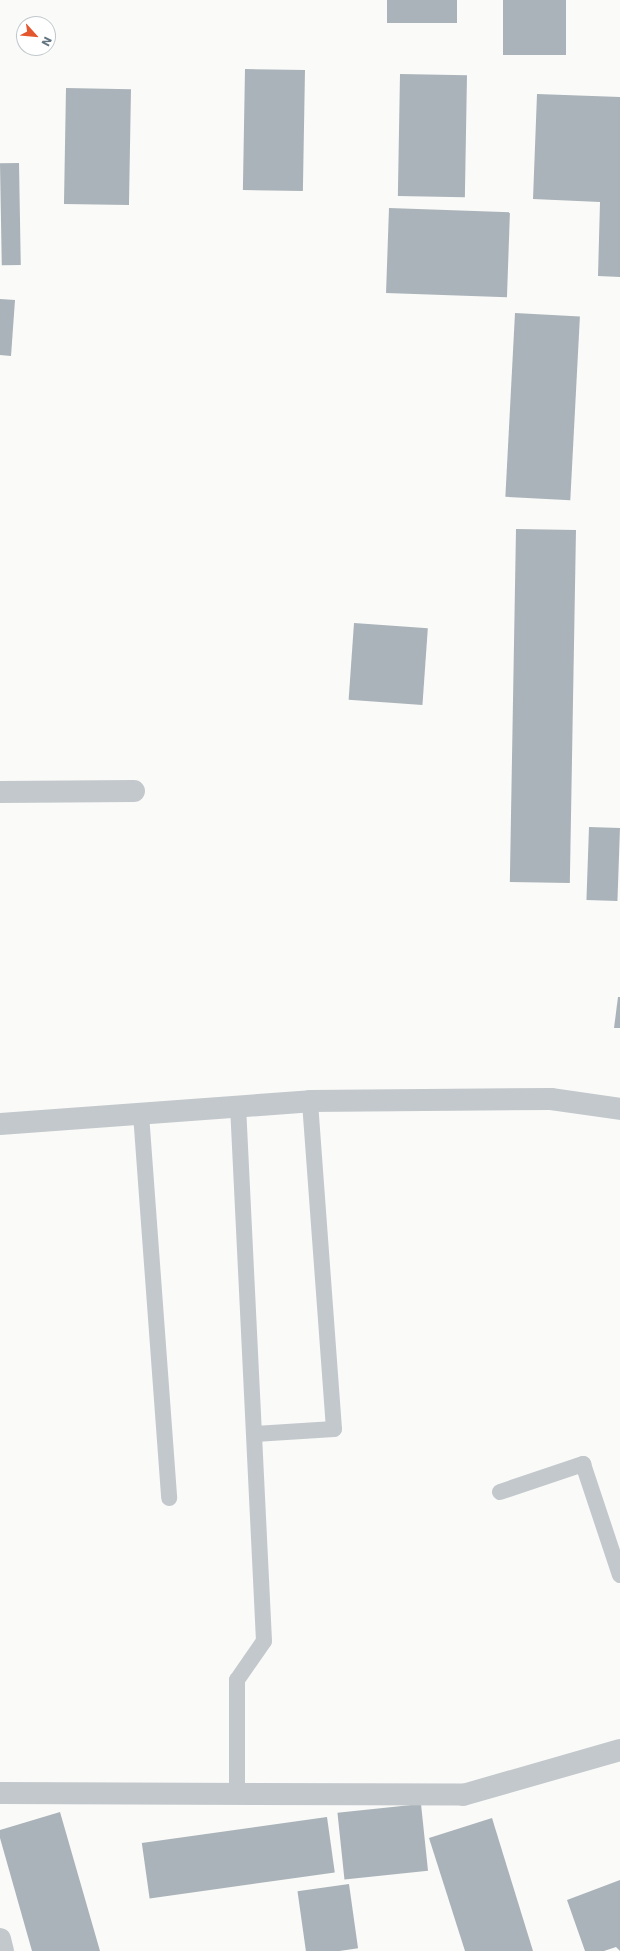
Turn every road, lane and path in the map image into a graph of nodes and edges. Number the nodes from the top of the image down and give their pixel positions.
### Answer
1 (134, 791) dead end
2 (0, 792) edge
3 (310, 1101) junction
4 (238, 1106) junction
5 (620, 1110) edge
6 (141, 1114) junction
7 (0, 1124) edge
8 (255, 1434) junction
9 (500, 1492) dead end
10 (169, 1498) dead end
11 (620, 1575) edge
12 (620, 1750) edge
13 (0, 1793) edge
14 (237, 1794) junction
15 (0, 1939) edge
16 (3, 1951) edge

1 - 2 street
3 - 4 street
3 - 5 street
3 - 8 lane
4 - 6 street
4 - 8 lane
6 - 7 street
6 - 10 lane
8 - 14 lane
9 - 11 lane
12 - 14 street
13 - 14 street
15 - 16 street

